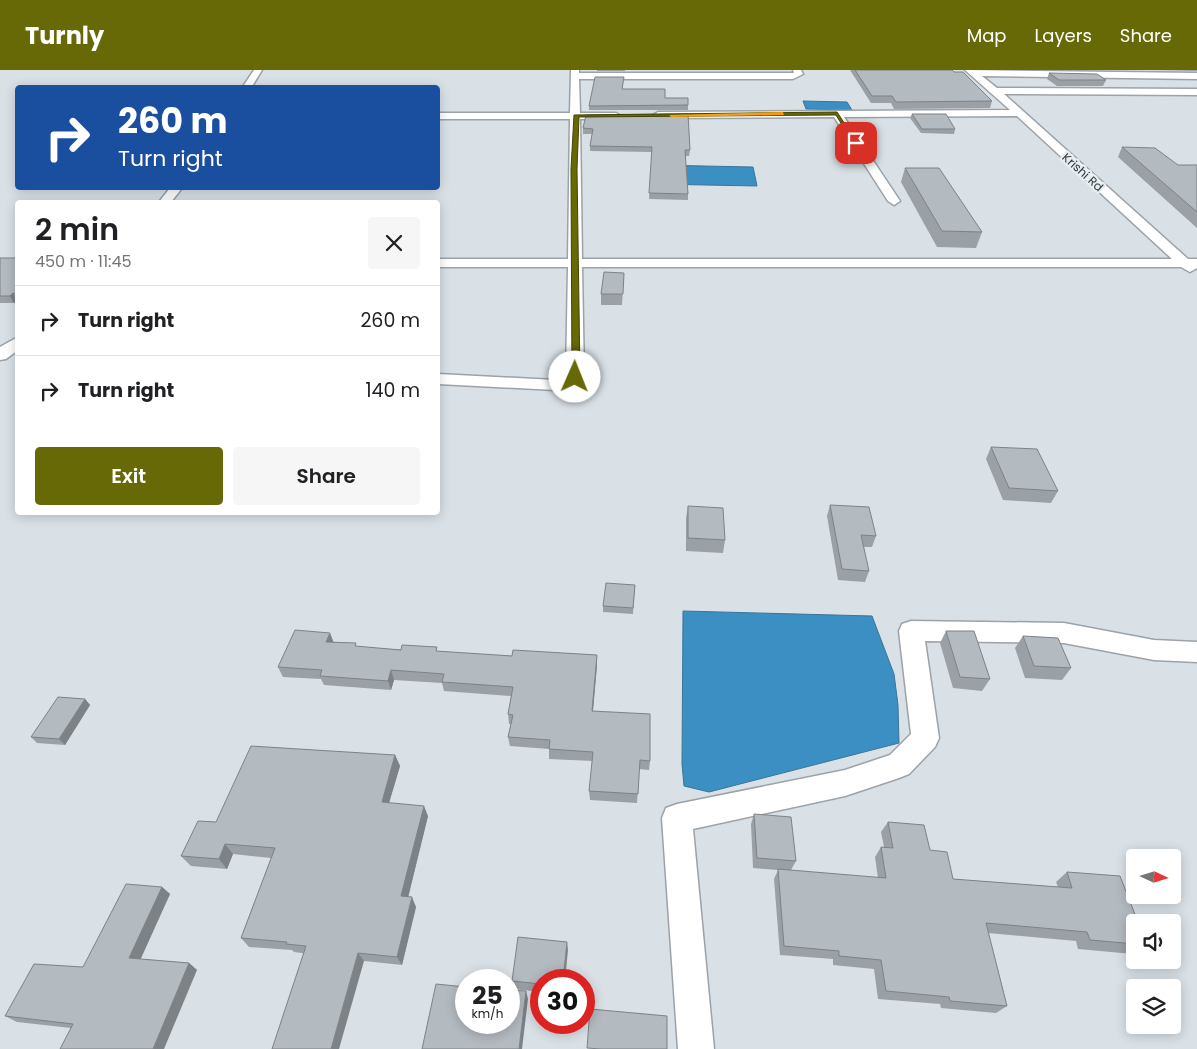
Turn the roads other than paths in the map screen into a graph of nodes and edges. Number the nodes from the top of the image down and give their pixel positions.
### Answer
1 (258, 70) edge
2 (797, 70) edge
3 (971, 72) edge
4 (575, 73) edge
5 (1197, 76) edge
6 (248, 85) edge
7 (995, 91) junction
8 (1197, 92) edge
9 (1019, 113) junction
10 (837, 114) junction
11 (644, 115) edge
12 (440, 116) edge
13 (576, 116) junction
14 (625, 116) edge
15 (174, 190) edge
16 (167, 200) edge
17 (894, 201) dead end
18 (575, 262) junction
19 (440, 263) edge
20 (1191, 263) edge
21 (1197, 274) edge
22 (15, 344) edge
23 (0, 355) edge
24 (440, 379) edge
25 (1197, 652) edge
26 (696, 1049) edge

1 - 6 street
2 - 4 street
3 - 5 street
3 - 7 street, Krishi Rd
4 - 13 street
7 - 8 street
7 - 9 street, Krishi Rd
9 - 10 street
9 - 20 street, Krishi Rd
10 - 11 street
10 - 17 street
12 - 13 street
13 - 14 street
13 - 18 street
15 - 16 street
18 - 19 street
18 - 20 street
18 - 24 street
20 - 21 street, Krishi Rd
22 - 23 street
25 - 26 street

